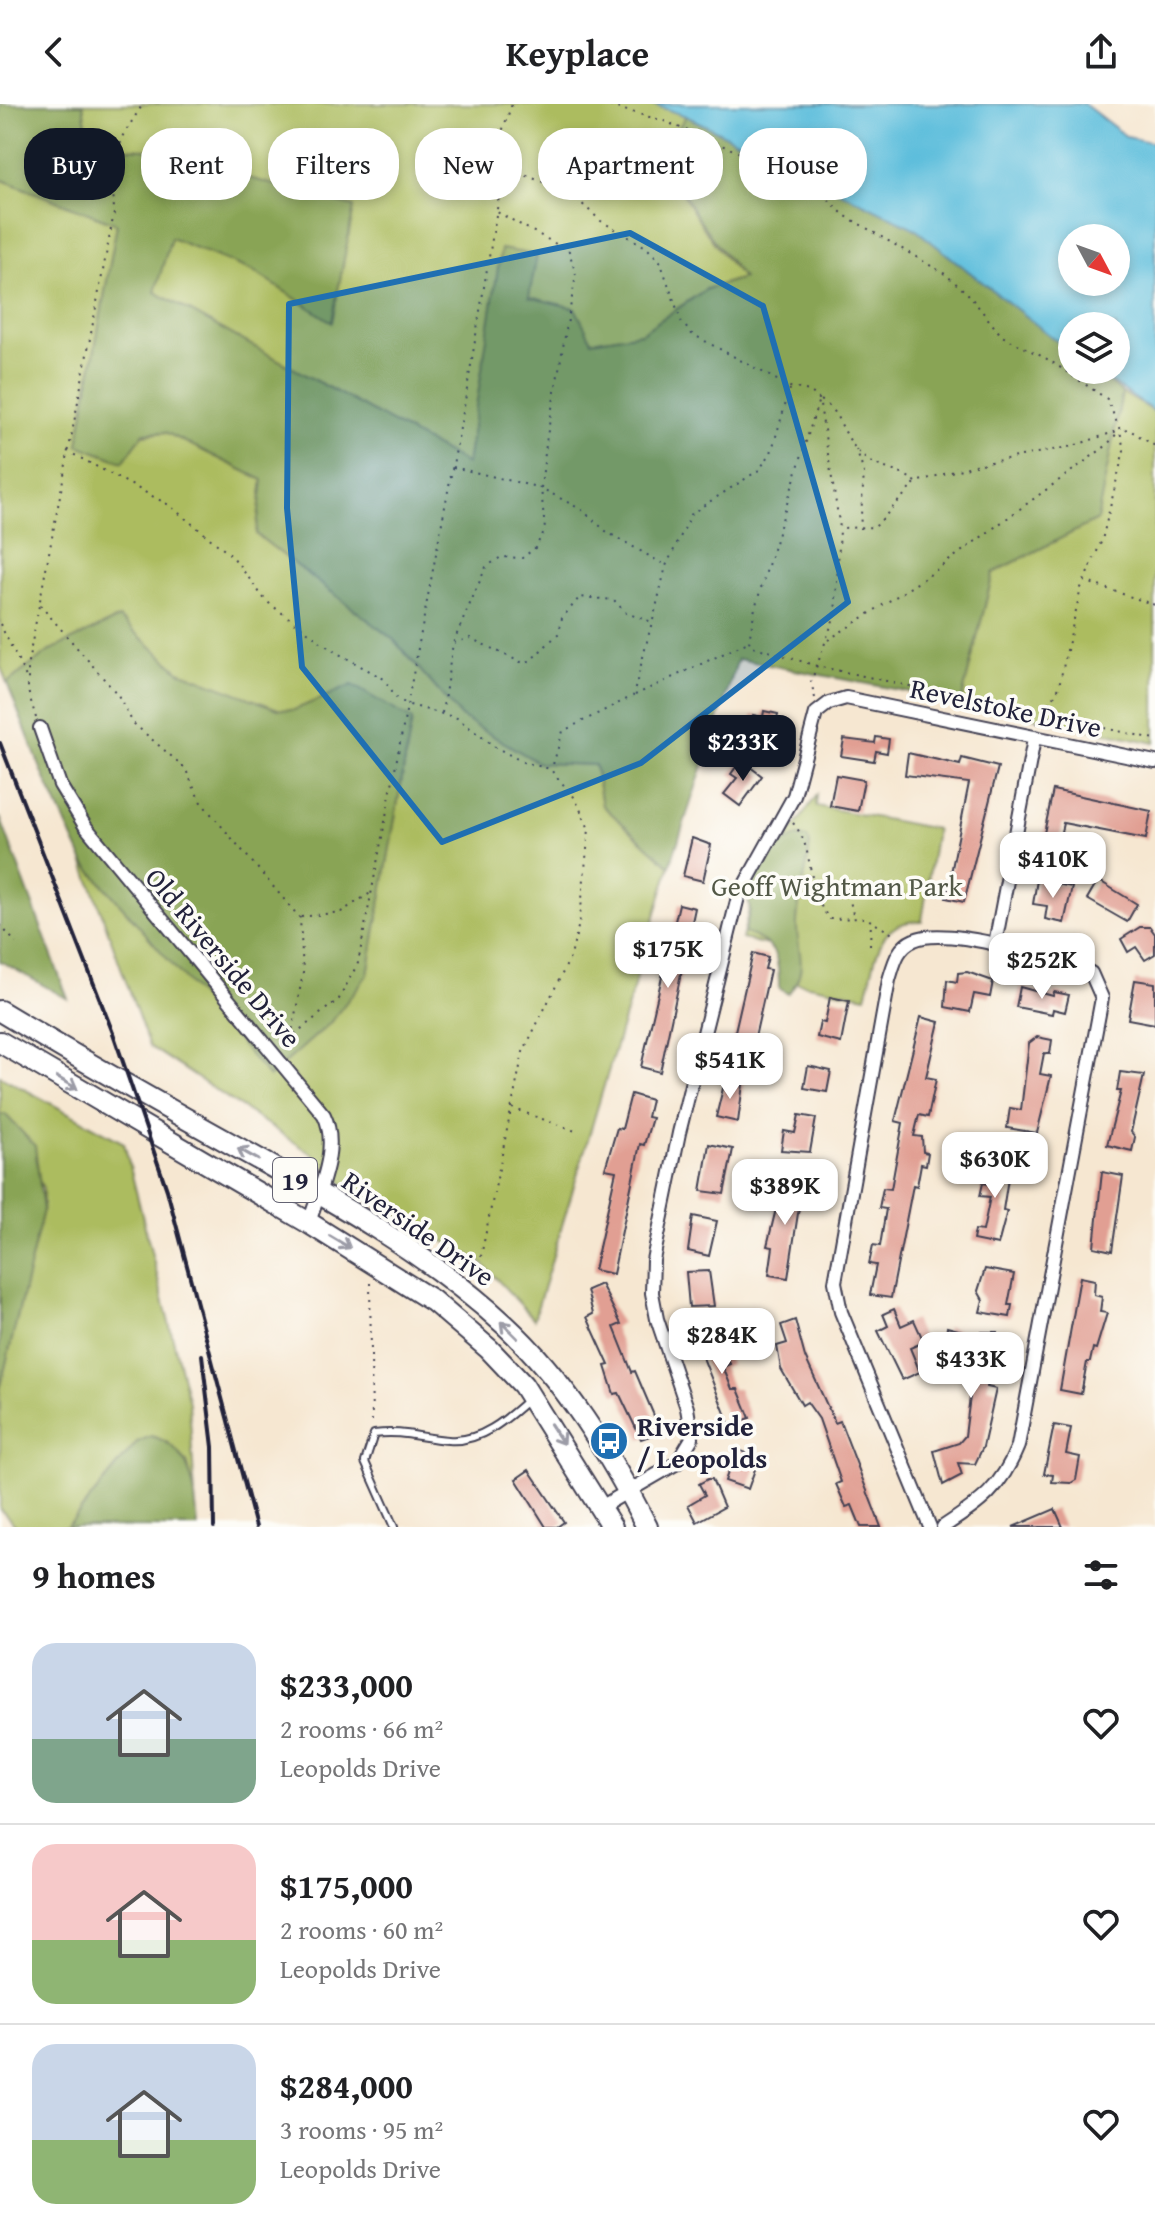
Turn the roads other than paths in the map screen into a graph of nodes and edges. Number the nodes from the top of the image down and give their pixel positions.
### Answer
1 (40, 728) road end
2 (1034, 739) junction
3 (1155, 762) edge
4 (995, 944) junction
5 (0, 1011) edge
6 (0, 1042) edge
7 (318, 1192) junction
8 (309, 1223) junction
9 (532, 1397) junction
10 (628, 1490) junction
11 (601, 1507) junction
12 (394, 1527) edge
13 (612, 1527) edge
14 (647, 1527) edge
15 (930, 1527) edge
16 (943, 1527) edge

1 - 7 street, Old Riverside Drive
2 - 3 street, Revelstoke Drive
2 - 4 street
2 - 10 street, Revelstoke Drive
4 - 15 street
4 - 16 street
7 -> 5 main road, Riverside Drive / 19
6 -> 8 main road, Riverside Drive / 19
7 - 8 street, Old Riverside Drive
10 -> 7 main road, Riverside Drive / 19
8 -> 9 main road, Riverside Drive / 19
9 -> 11 main road, Riverside Drive / 19
9 - 12 lane
10 - 11 street
10 - 14 main road, Riverside Drive / 19
11 - 13 main road, Riverside Drive / 19

